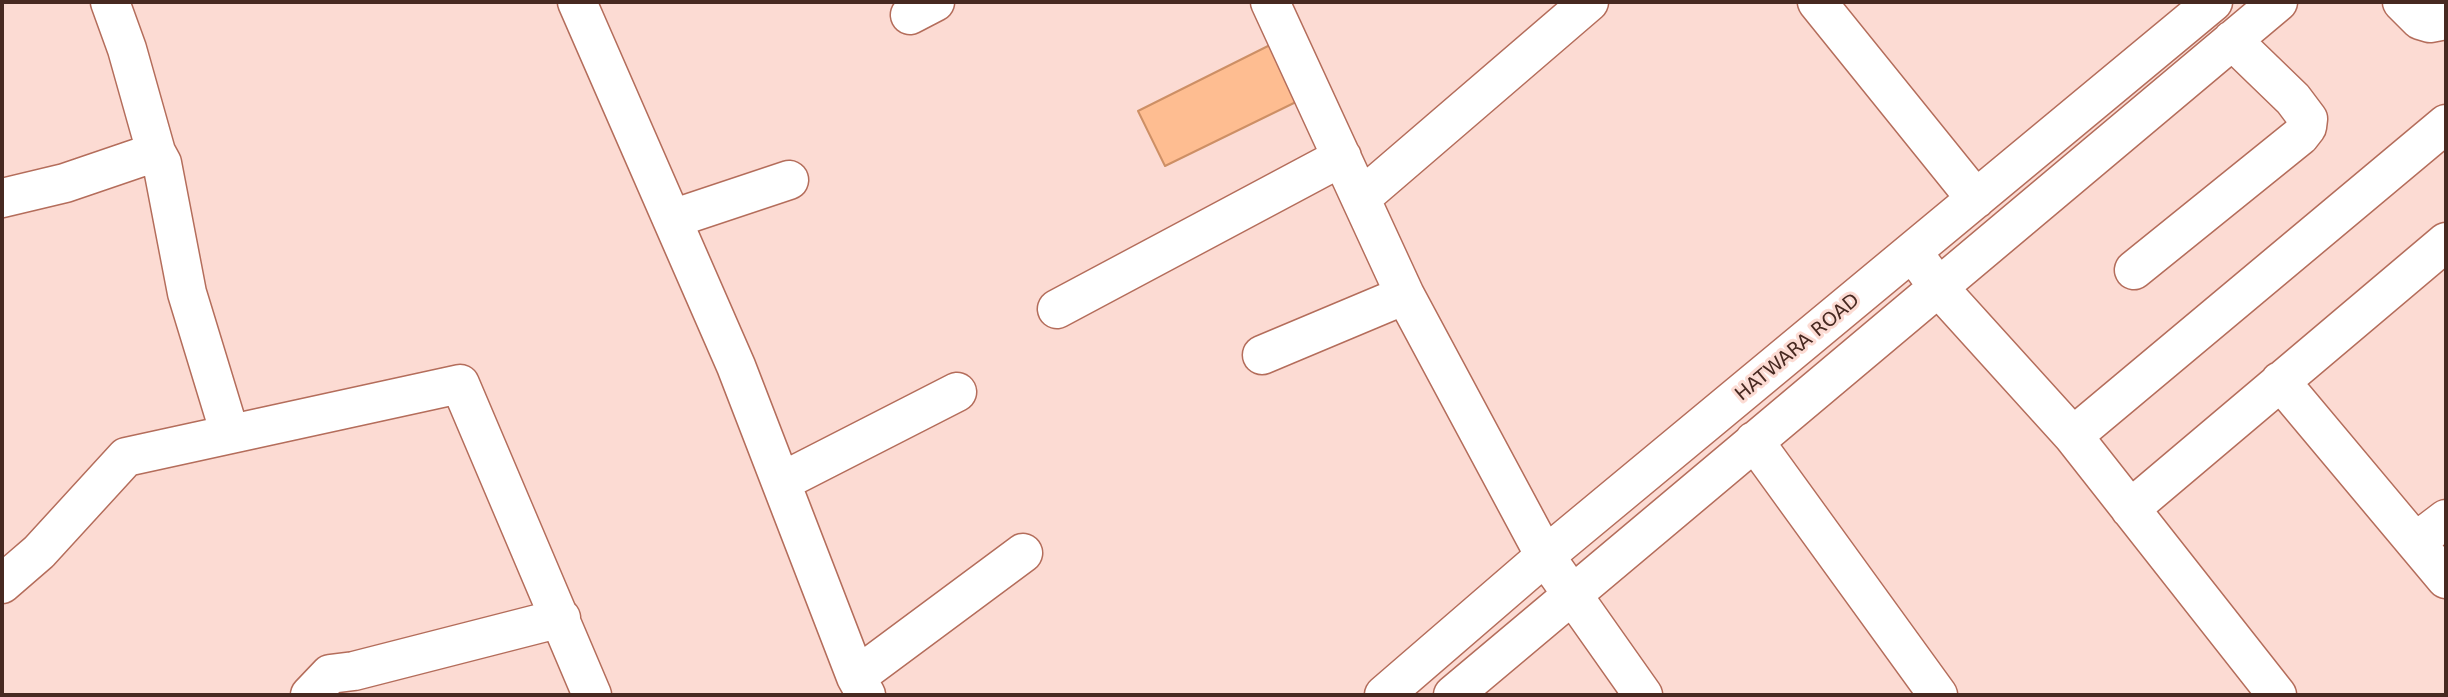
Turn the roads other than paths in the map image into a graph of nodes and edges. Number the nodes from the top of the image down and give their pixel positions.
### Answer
1 (110, 2) edge
2 (577, 2) edge
3 (1270, 2) edge
4 (1589, 2) edge
5 (1817, 2) edge
6 (2213, 2) edge
7 (2278, 2) edge
8 (2402, 2) edge
9 (2446, 20) edge
10 (2232, 40) junction
11 (2446, 124) edge
12 (156, 152) junction
13 (1342, 156) junction
14 (789, 180) dead end
15 (2, 198) edge
16 (1361, 198) junction
17 (1976, 199) junction
18 (672, 219) junction
19 (2446, 242) edge
20 (1913, 252) junction
21 (2134, 270) dead end
22 (1937, 287) junction
23 (1405, 295) junction
24 (1057, 309) dead end
25 (1262, 355) dead end
26 (2280, 381) junction
27 (957, 392) dead end
28 (230, 434) junction
29 (2073, 436) junction
30 (1754, 441) junction
31 (781, 482) junction
32 (2130, 509) junction
33 (2432, 530) edge
34 (1023, 553) dead end
35 (1545, 556) junction
36 (2446, 579) edge
37 (3, 581) edge
38 (1570, 594) junction
39 (561, 618) junction
40 (861, 686) edge
41 (310, 695) edge
42 (592, 695) edge
43 (1384, 695) edge
44 (1453, 695) edge
45 (1643, 695) edge
46 (1938, 695) edge
47 (2277, 695) edge

1 - 12 street
2 - 18 street
3 - 13 street
4 - 16 street
5 - 17 street
6 - 17 street, HATWARA ROAD
7 - 10 street
8 - 9 street
10 - 21 street
10 - 22 street
11 - 29 street
12 - 15 street
12 - 28 street
13 - 16 street
13 - 24 street
14 - 18 street
16 - 23 street
17 - 20 street, HATWARA ROAD
18 - 31 street
19 - 26 street
20 - 22 street
20 - 35 street, HATWARA ROAD
22 - 29 street
22 - 30 street
23 - 25 street
23 - 35 street
26 - 32 street
26 - 33 street
27 - 31 street
28 - 37 street
28 - 39 street
29 - 32 street
30 - 38 street
30 - 46 street
31 - 40 street
32 - 47 street
33 - 36 street
34 - 40 street
35 - 38 street
35 - 43 street, HATWARA ROAD
38 - 44 street
38 - 45 street
39 - 41 street
39 - 42 street

